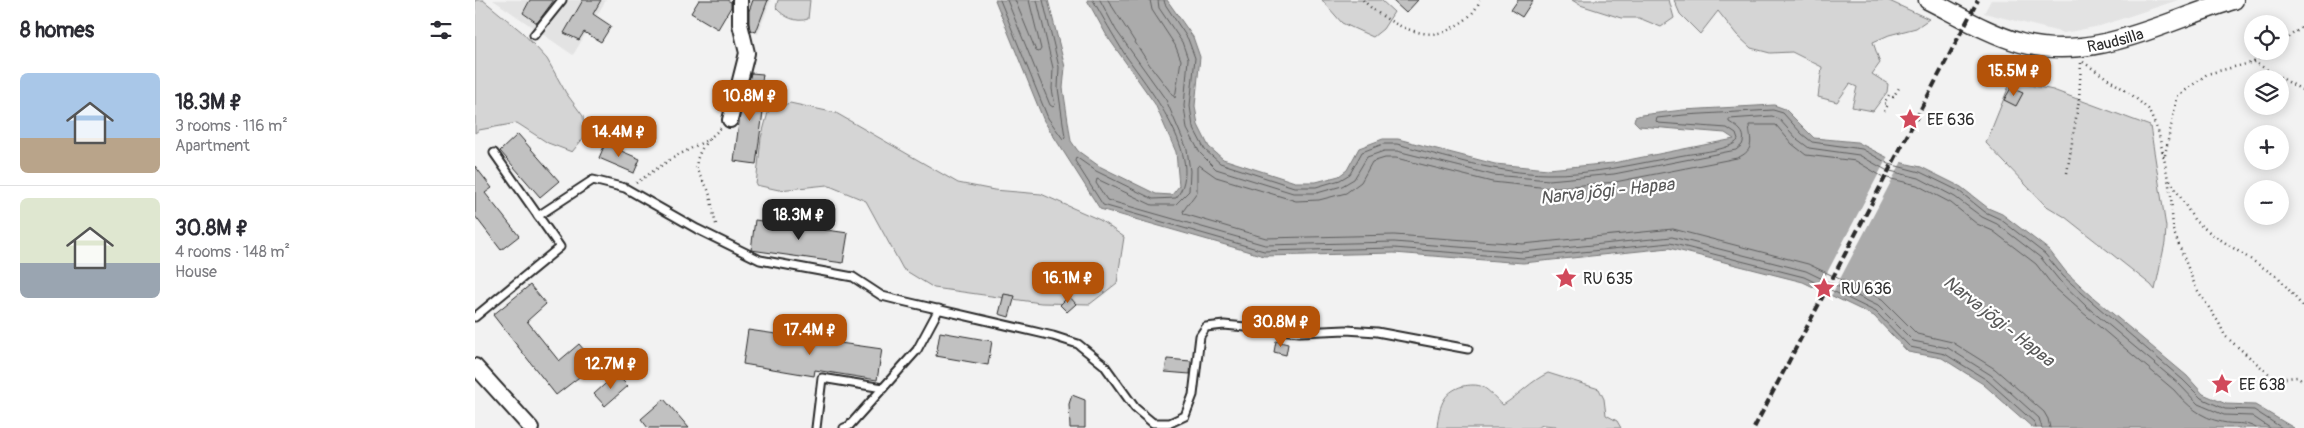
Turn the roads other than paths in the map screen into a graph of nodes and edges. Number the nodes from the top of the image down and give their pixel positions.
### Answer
1 (562, 0) edge
2 (740, 0) edge
3 (1928, 0) edge
4 (2212, 0) edge
5 (2234, 0) edge
6 (2196, 12) junction
7 (534, 35) dead end
8 (730, 120) road end
9 (494, 153) dead end
10 (538, 216) junction
11 (939, 309) junction
12 (475, 317) edge
13 (1469, 349) dead end
14 (475, 366) edge
15 (883, 388) junction
16 (531, 428) edge
17 (816, 428) edge
18 (844, 428) edge

1 - 7 lane
2 - 8 street
3 - 6 street, Raudsilla
4 - 6 street
5 - 6 street, Raudsilla
9 - 10 lane
10 - 11 lane
10 - 12 lane
11 - 13 lane
11 - 15 lane
14 - 16 street
15 - 17 lane
15 - 18 lane

